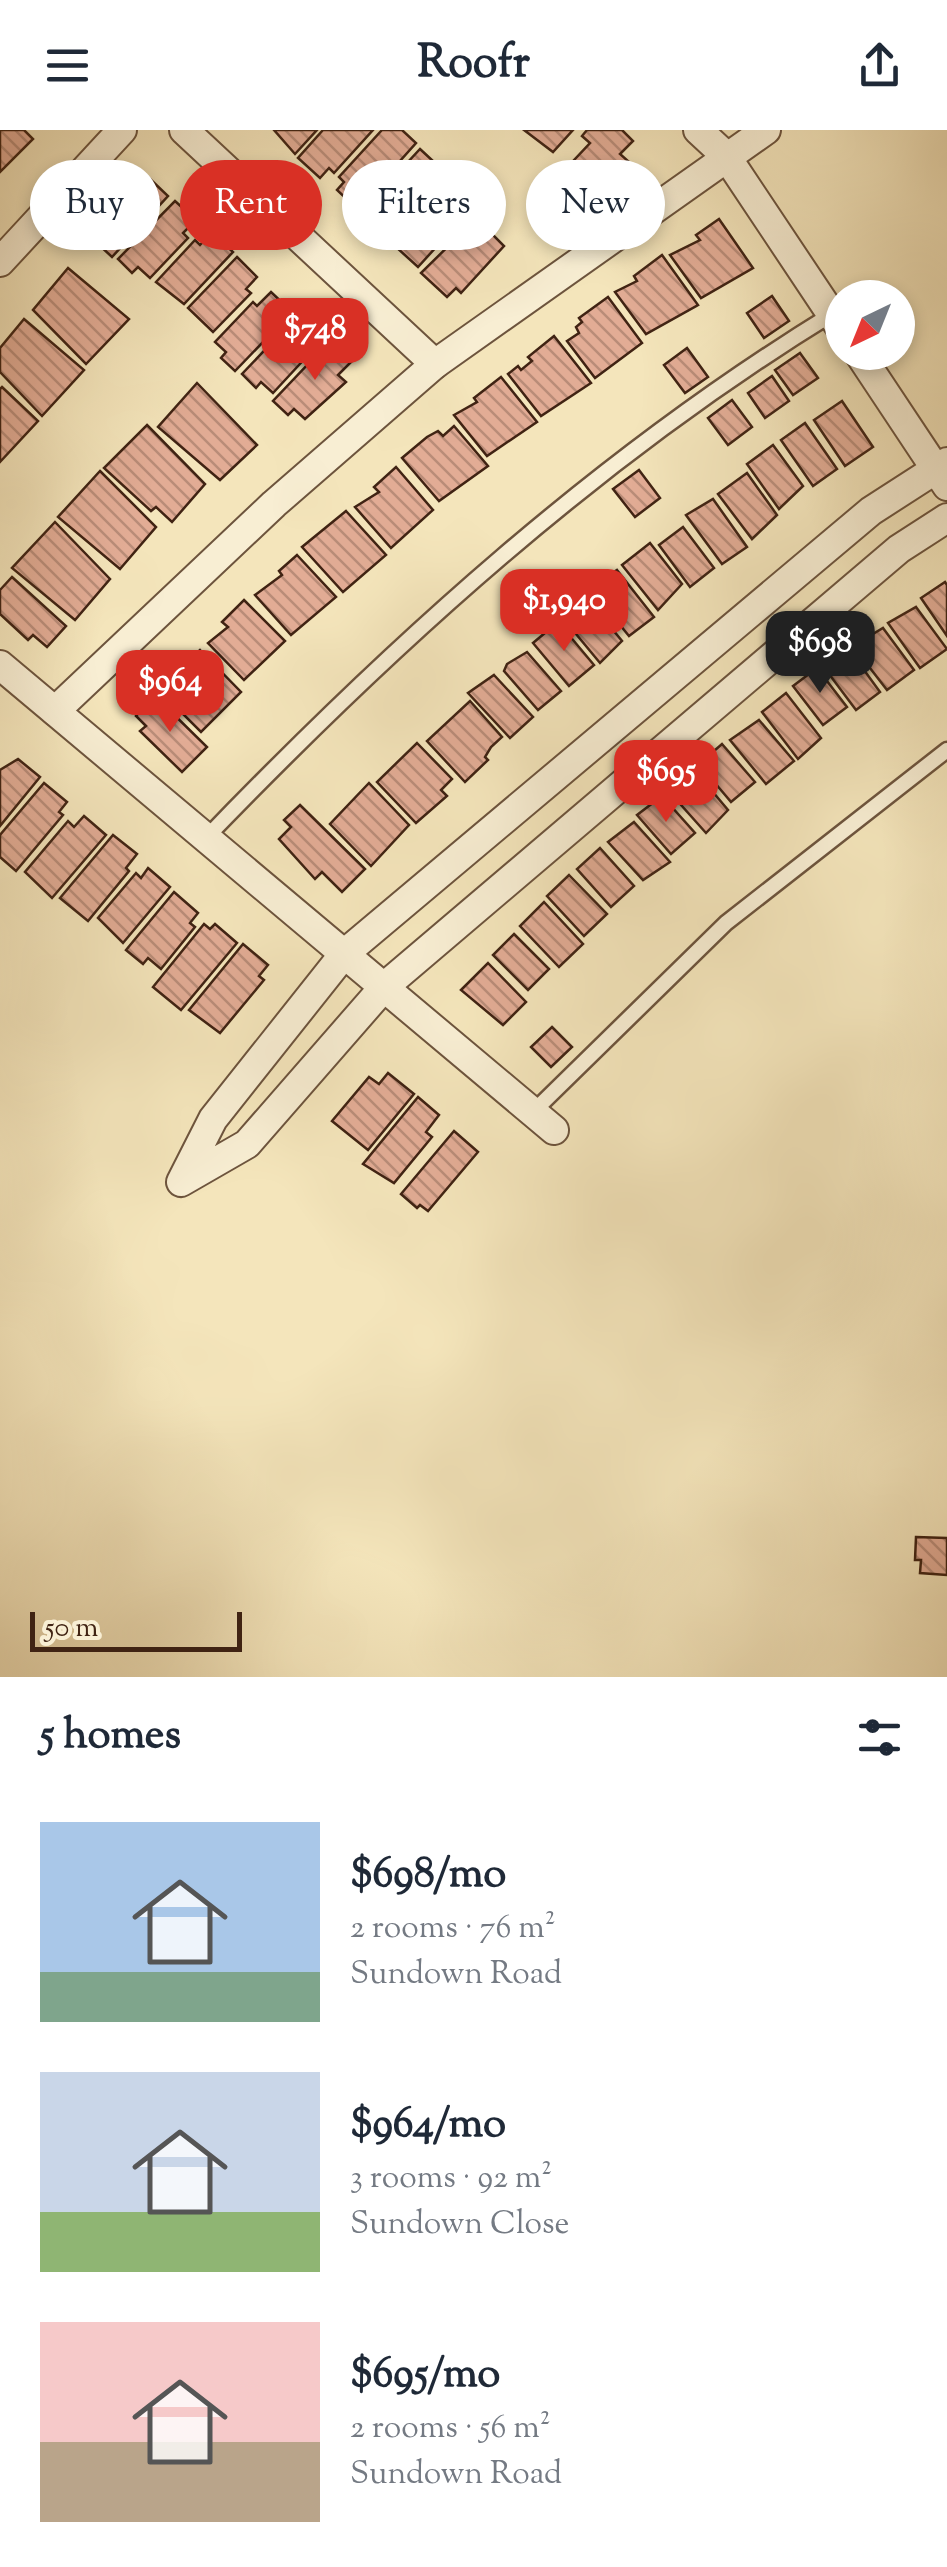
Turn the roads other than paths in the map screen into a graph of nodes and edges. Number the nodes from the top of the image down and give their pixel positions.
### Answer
1 (122, 130) edge
2 (184, 130) edge
3 (698, 130) edge
4 (766, 130) edge
5 (726, 156) junction
6 (0, 262) edge
7 (825, 304) edge
8 (825, 329) edge
9 (434, 364) junction
10 (871, 370) edge
11 (943, 473) edge
12 (947, 518) edge
13 (0, 665) edge
14 (55, 711) junction
15 (947, 750) edge
16 (206, 838) junction
17 (364, 971) junction
18 (544, 1121) joint

1 - 6 street
2 - 9 street
3 - 5 street
4 - 5 street
5 - 7 street
5 - 9 street
8 - 16 lane
9 - 14 street
10 - 11 street
11 - 17 street
12 - 17 street
13 - 14 street
14 - 16 street
15 - 18 lane
16 - 17 street
17 - 17 street
17 - 18 street

